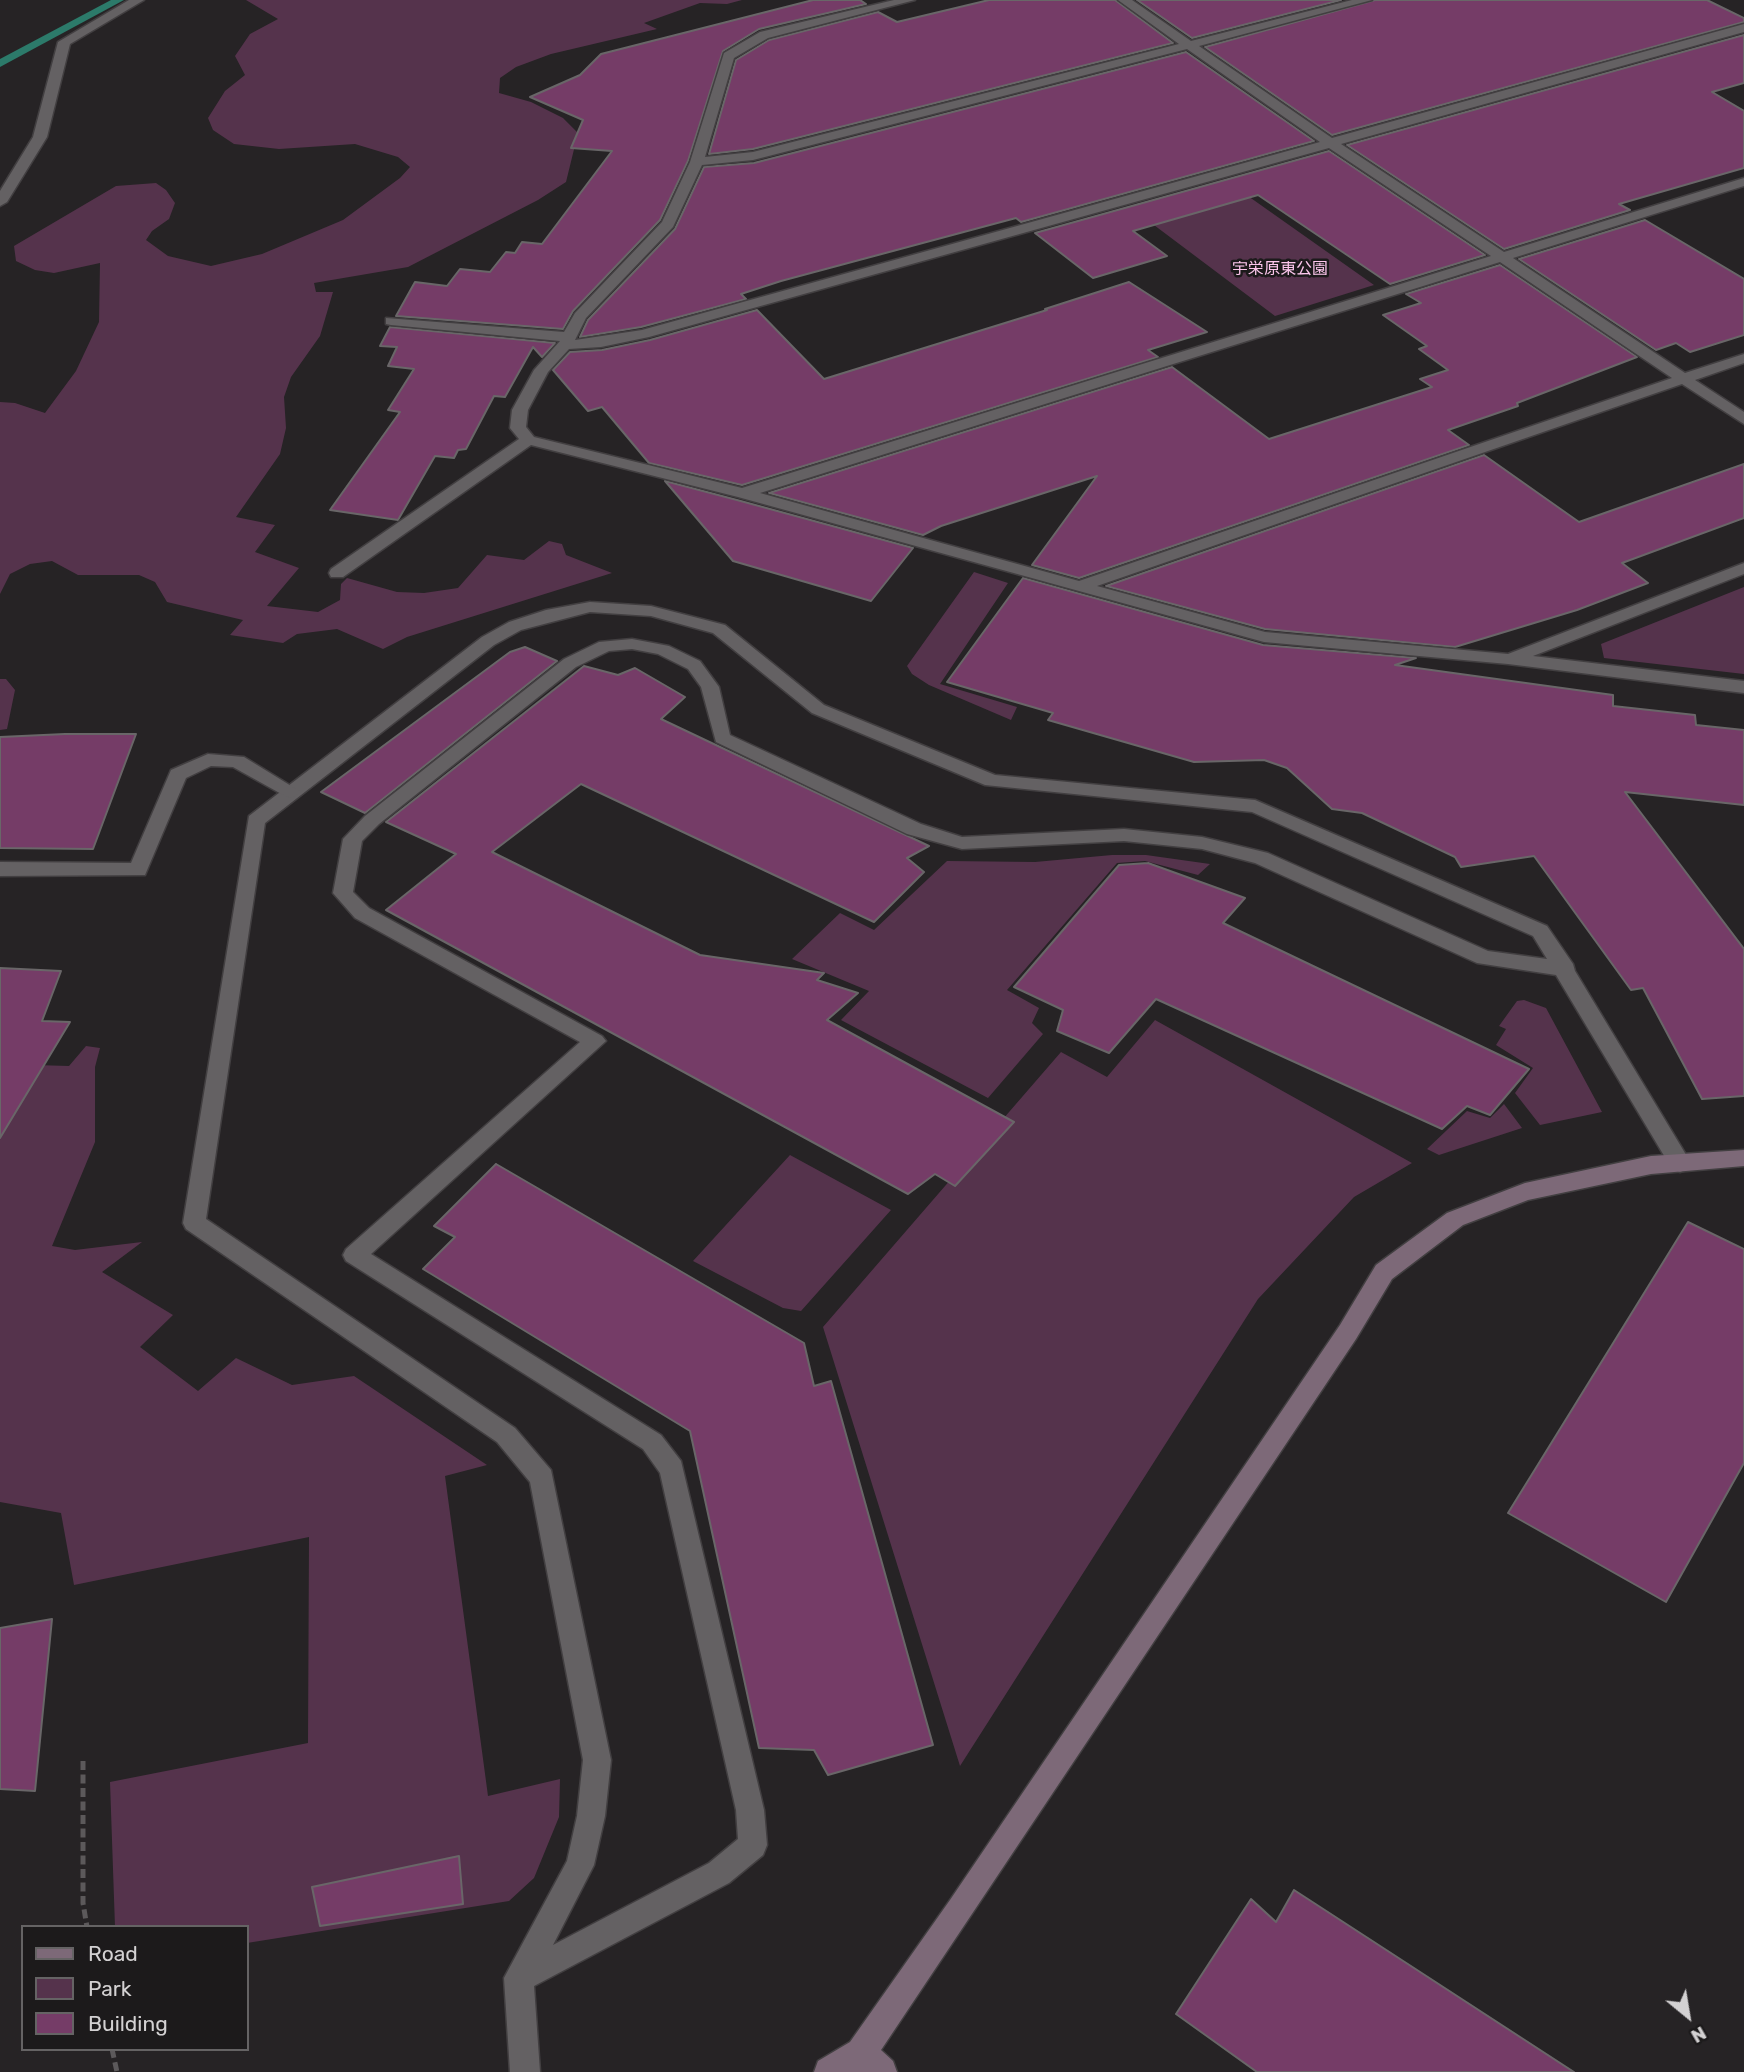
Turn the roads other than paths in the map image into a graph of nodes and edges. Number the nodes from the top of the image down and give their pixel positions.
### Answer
1 (138, 0) edge
2 (909, 0) edge
3 (1124, 0) edge
4 (1366, 0) edge
5 (1744, 28) edge
6 (1188, 44) junction
7 (1329, 142) junction
8 (696, 162) junction
9 (1744, 182) edge
10 (0, 202) edge
11 (1500, 256) junction
12 (391, 321) dead end
13 (567, 341) junction
14 (1744, 358) edge
15 (1684, 378) junction
16 (1744, 419) edge
17 (528, 440) junction
18 (743, 492) junction
19 (1744, 568) edge
20 (337, 573) dead end
21 (1080, 586) junction
22 (1508, 659) junction
23 (1744, 687) edge
24 (292, 792) junction
25 (0, 869) edge
26 (1566, 969) junction
27 (1744, 1158) edge
28 (1680, 1163) junction
29 (519, 1978) junction
30 (871, 2063) edge
31 (525, 2072) edge
32 (829, 2072) edge

1 - 10 street
2 - 8 street
3 - 6 street
4 - 6 street
5 - 7 street
6 - 7 street
6 - 8 street
7 - 11 street
7 - 13 street
8 - 13 street
9 - 11 street
11 - 15 street
11 - 18 street
12 - 13 street
13 - 17 street
14 - 15 street
15 - 16 street
15 - 21 street
17 - 18 street
17 - 20 street
18 - 21 street
19 - 22 street
21 - 22 street
22 - 23 street
24 - 25 street
24 - 26 street
24 - 29 street
26 - 28 street
26 - 29 street
27 - 28 street
28 - 30 street
29 - 31 street
30 - 32 street

